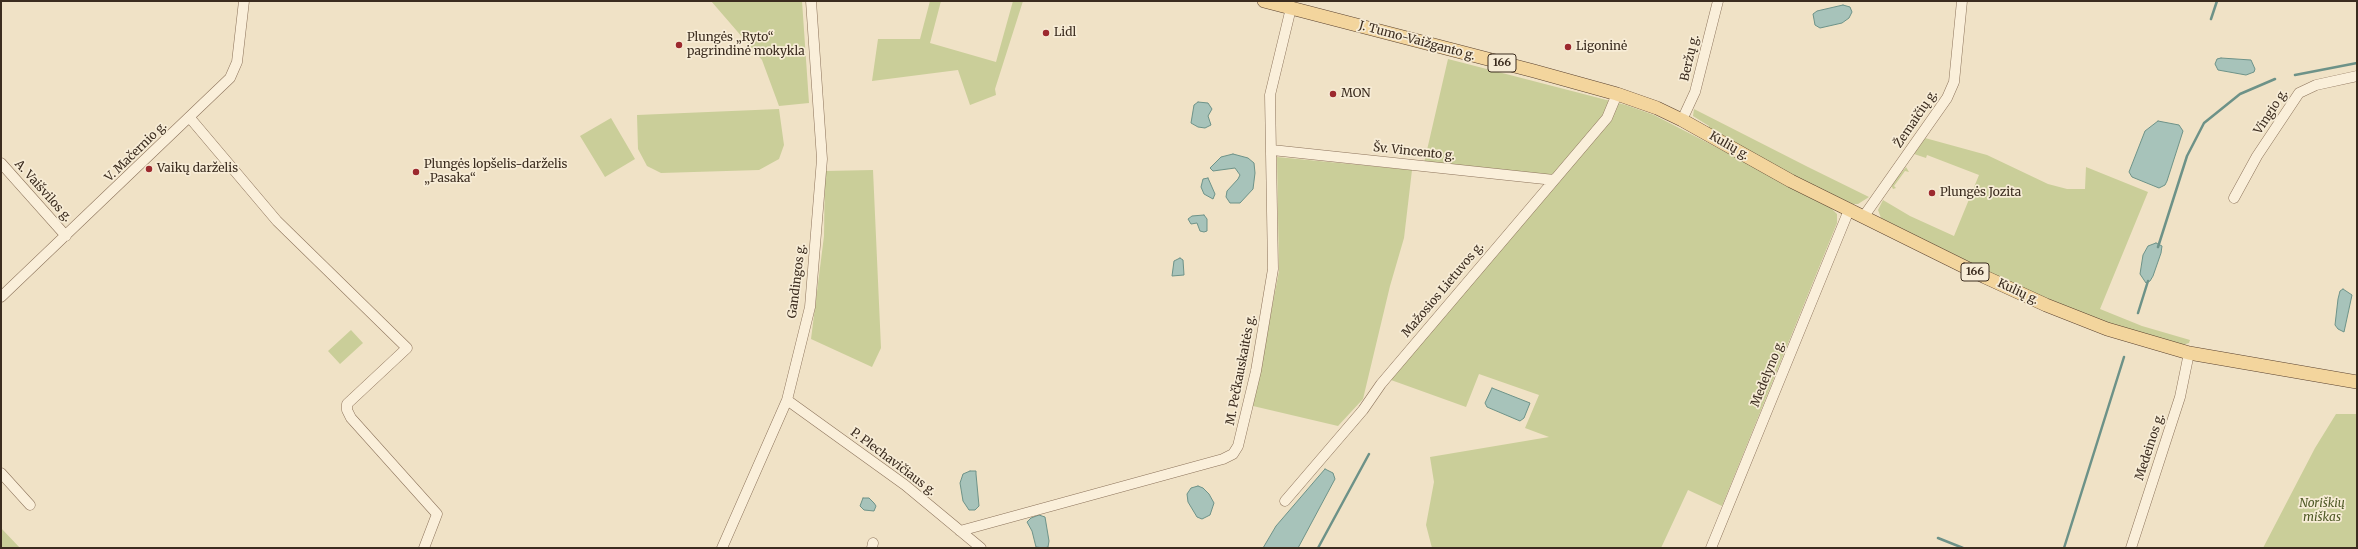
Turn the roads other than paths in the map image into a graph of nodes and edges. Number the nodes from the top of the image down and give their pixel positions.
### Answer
1 (244, 1) edge
2 (811, 1) edge
3 (1264, 1) edge
4 (1718, 1) edge
5 (1962, 1) edge
6 (1291, 8) junction
7 (2357, 76) edge
8 (1617, 94) junction
9 (190, 118) junction
10 (1682, 120) junction
11 (1272, 150) junction
12 (1, 163) edge
13 (1554, 180) junction
14 (2234, 198) dead end
15 (1850, 210) junction
16 (1864, 216) junction
17 (66, 236) junction
18 (1, 297) edge
19 (2189, 353) junction
20 (2357, 382) edge
21 (787, 400) junction
22 (1, 473) edge
23 (1285, 501) dead end
24 (30, 505) dead end
25 (960, 531) junction
26 (424, 548) edge
27 (722, 548) edge
28 (981, 548) edge
29 (1711, 548) edge
30 (2131, 548) edge

1 - 9 street, V. Mačernio g.
2 - 21 street, Gandingos g.
3 - 6 main road, J. Tumo-Vaižganto g. / 166
4 - 10 street, Beržų g.
5 - 16 street, Žemaičių g.
6 - 8 main road, J. Tumo-Vaižganto g. / 166
6 - 11 street, M. Pečkauskaitės g.
7 - 14 street, Vingio g.
8 - 10 main road, Kulių g. / 166
8 - 13 street, Mažosios Lietuvos g.
9 - 17 street, V. Mačernio g.
9 - 26 street
10 - 15 main road, Kulių g. / 166
11 - 13 street, Šv. Vincento g.
11 - 25 street, M. Pečkauskaitės g.
12 - 17 street, A. Vaišvilos g.
13 - 23 street, Mažosios Lietuvos g.
15 - 16 main road, Kulių g. / 166
15 - 29 street, Medelyno g.
16 - 19 main road, Kulių g. / 166
17 - 18 street, V. Mačernio g.
19 - 20 main road, Kulių g. / 166
19 - 30 street, Medeinos g.
21 - 25 street, P. Plechavičiaus g.
21 - 27 street, Gandingos g.
22 - 24 street
25 - 28 street, P. Plechavičiaus g.

